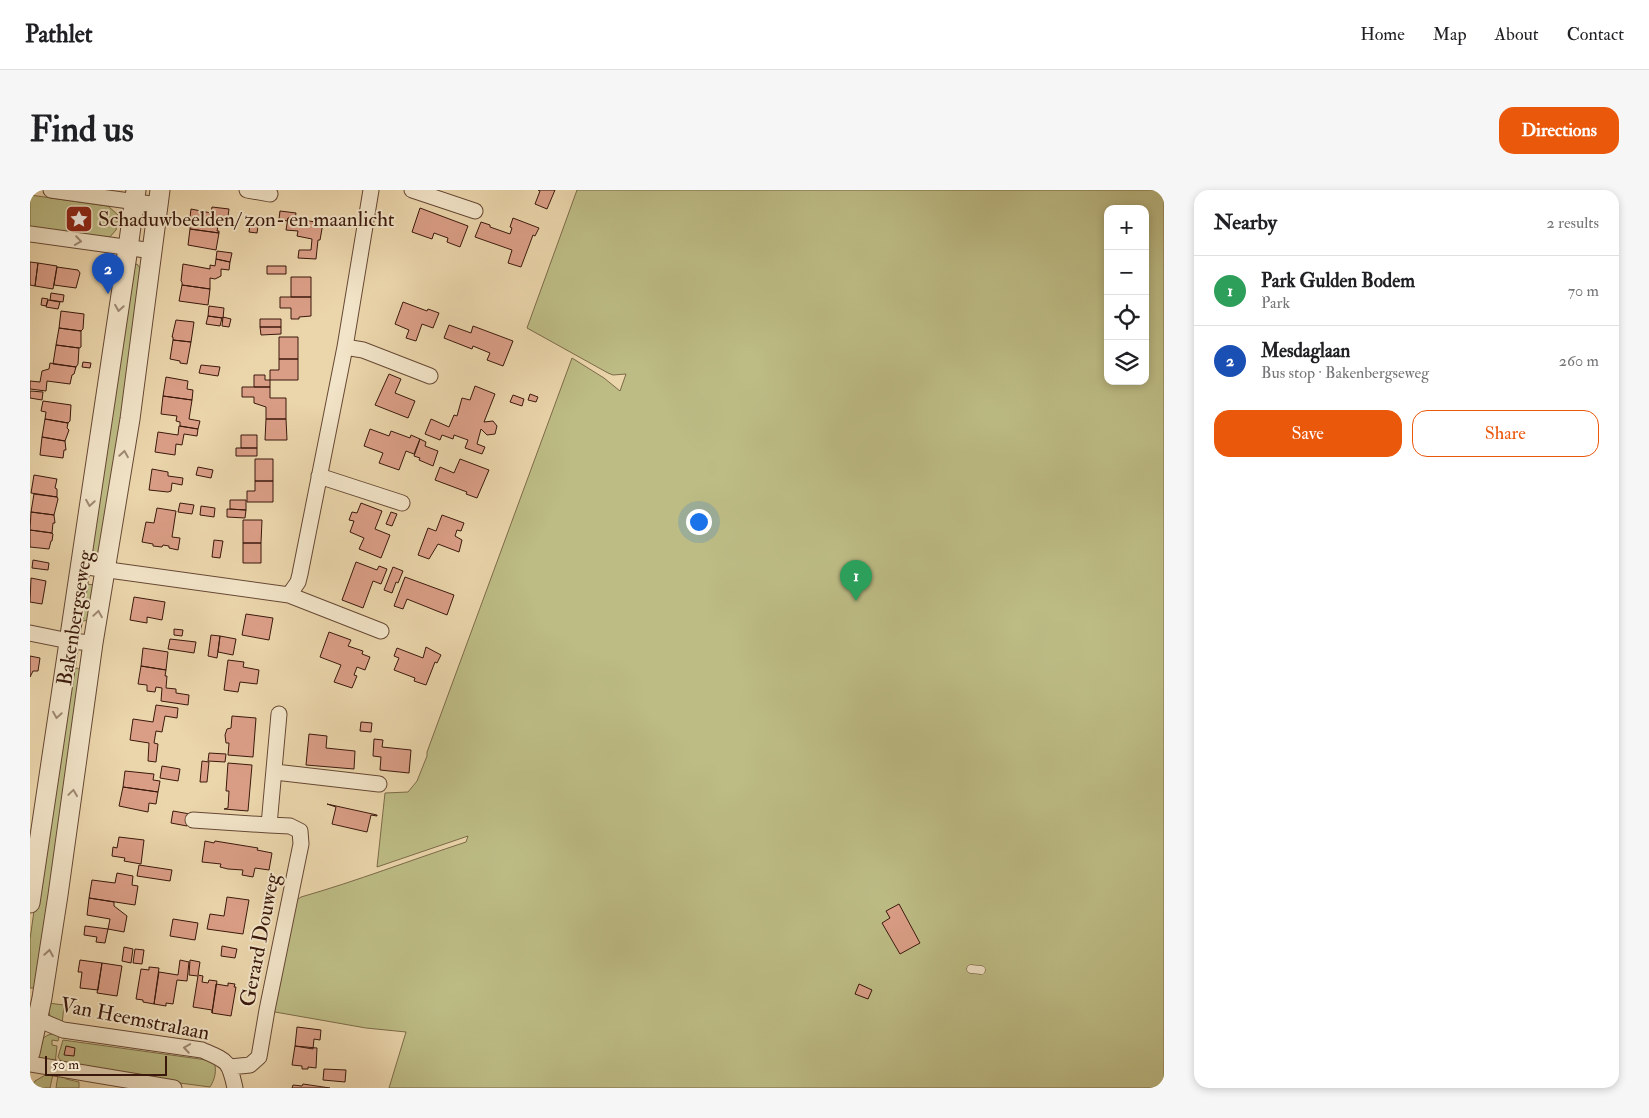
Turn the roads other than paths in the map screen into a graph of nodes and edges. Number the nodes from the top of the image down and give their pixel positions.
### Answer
1 (51, 190) edge
2 (247, 190) edge
3 (371, 190) edge
4 (412, 190) edge
5 (270, 194) dead end
6 (135, 196) edge
7 (159, 197) edge
8 (475, 211) dead end
9 (30, 234) edge
10 (128, 248) junction
11 (153, 251) junction
12 (345, 347) junction
13 (430, 376) dead end
14 (319, 476) junction
15 (402, 502) dead end
16 (80, 566) junction
17 (106, 569) junction
18 (289, 595) junction
19 (381, 631) dead end
20 (30, 633) edge
21 (69, 641) junction
22 (94, 643) junction
23 (279, 714) dead end
24 (275, 772) junction
25 (379, 784) dead end
26 (193, 820) dead end
27 (269, 825) junction
28 (30, 903) edge
29 (971, 969) dead end
30 (981, 970) dead end
31 (33, 1019) edge
32 (30, 1053) edge
33 (30, 1064) edge
34 (230, 1067) junction
35 (174, 1088) edge
36 (235, 1088) edge

1 - 6 street
2 - 5 street
3 - 12 street
4 - 8 street
6 - 7 street
6 - 10 street, Bakenbergseweg
7 - 11 street, Bakenbergseweg
9 -> 10 street
10 - 11 street
10 -> 16 street, Bakenbergseweg
17 -> 11 street, Bakenbergseweg
12 - 13 street
12 - 14 street
14 - 15 street
14 - 18 street
16 - 17 street
16 - 21 street, Bakenbergseweg
17 - 18 street
22 -> 17 street, Bakenbergseweg
18 - 19 street
20 - 21 street
21 - 22 street
21 -> 28 street, Bakenbergseweg
31 -> 22 street, Bakenbergseweg
23 - 24 street
24 - 25 street
24 - 27 street
26 - 27 street, Gerard Douweg
27 - 34 street, Gerard Douweg
29 - 30 lane
31 - 32 street, Bakenbergseweg
34 -> 31 street, Van Heemstralaan
33 - 35 street
34 - 36 street, Van Heemstralaan

